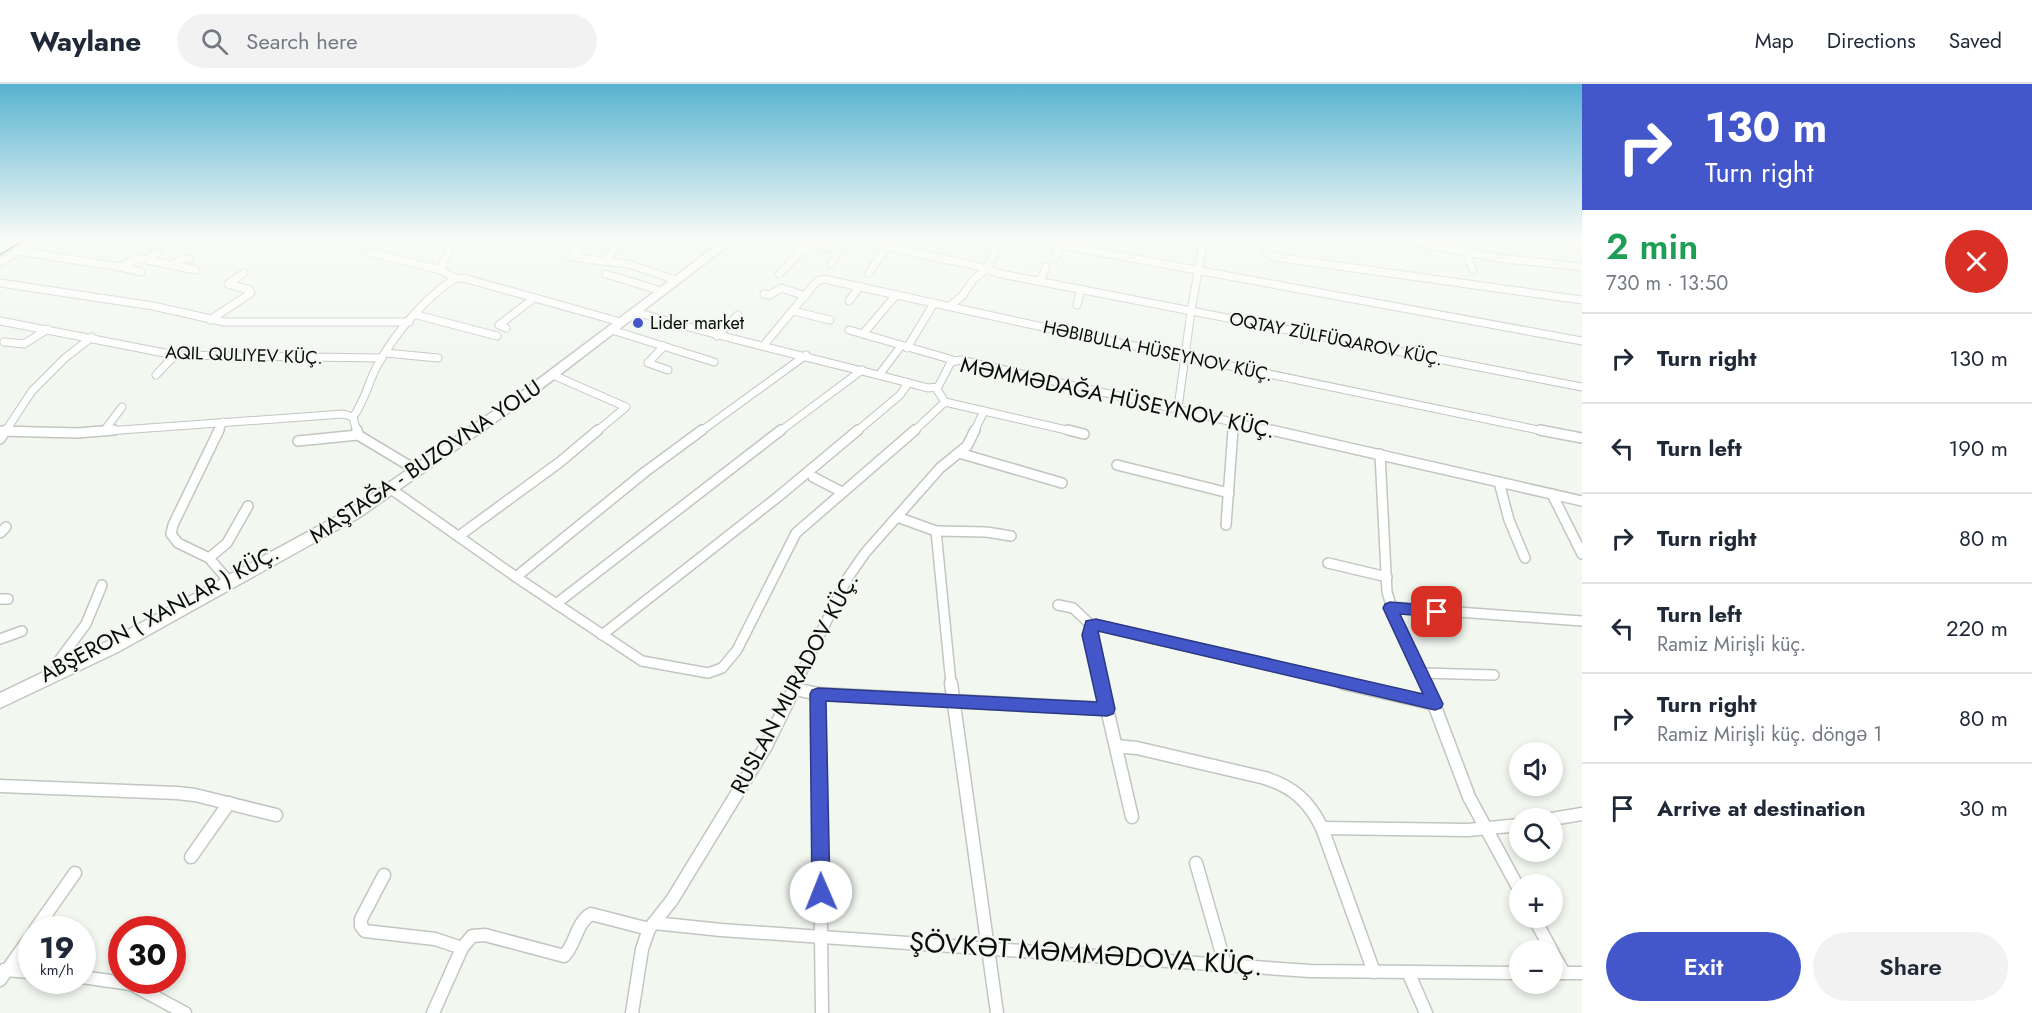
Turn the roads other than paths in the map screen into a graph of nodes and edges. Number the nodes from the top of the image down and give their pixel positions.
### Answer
1 (232, 281) edge
2 (450, 281) edge
3 (468, 281) edge
4 (630, 281) edge
5 (670, 281) edge
6 (676, 281) edge
7 (819, 281) edge
8 (834, 281) edge
9 (972, 281) edge
10 (1042, 281) edge
11 (1196, 281) edge
12 (1259, 281) edge
13 (1449, 281) edge
14 (0, 283) edge
15 (860, 286) junction
16 (1081, 289) junction
17 (658, 290) junction
18 (764, 294) dead end
19 (896, 295) junction
20 (806, 296) junction
21 (534, 298) junction
22 (1582, 300) edge
23 (849, 301) dead end
24 (934, 303) junction
25 (1077, 305) dead end
26 (950, 306) junction
27 (793, 310) junction
28 (1191, 310) junction
29 (636, 312) junction
30 (417, 315) junction
31 (738, 315) dead end
32 (210, 320) junction
33 (830, 320) dead end
34 (0, 321) edge
35 (409, 322) junction
36 (614, 326) junction
37 (506, 328) dead end
38 (48, 329) junction
39 (849, 330) dead end
40 (863, 334) junction
41 (497, 336) dead end
42 (717, 336) junction
43 (92, 338) junction
44 (1582, 341) edge
45 (4, 342) dead end
46 (764, 345) junction
47 (664, 346) junction
48 (904, 347) junction
49 (175, 355) junction
50 (384, 355) junction
51 (806, 355) junction
52 (1184, 356) junction
53 (438, 358) dead end
54 (953, 360) junction
55 (714, 362) dead end
56 (668, 370) dead end
57 (862, 370) junction
58 (156, 375) dead end
59 (553, 375) junction
60 (879, 375) junction
61 (908, 383) junction
62 (1582, 387) edge
63 (936, 388) junction
64 (945, 402) junction
65 (122, 407) dead end
66 (1178, 408) junction
67 (984, 411) junction
68 (353, 417) junction
69 (1234, 420) junction
70 (223, 422) junction
71 (3, 431) edge
72 (104, 431) junction
73 (1084, 434) dead end
74 (358, 435) junction
75 (1582, 438) edge
76 (0, 439) edge
77 (298, 441) dead end
78 (959, 453) junction
79 (1380, 454) junction
80 (1117, 465) dead end
81 (412, 468) junction
82 (813, 477) dead end
83 (1499, 482) junction
84 (1062, 483) dead end
85 (389, 487) junction
86 (842, 492) junction
87 (1229, 493) junction
88 (1551, 494) junction
89 (1582, 501) edge
90 (248, 506) dead end
91 (897, 517) junction
92 (1226, 525) dead end
93 (936, 531) junction
94 (459, 536) junction
95 (1011, 536) dead end
96 (1582, 554) edge
97 (209, 558) junction
98 (1525, 558) dead end
99 (1328, 563) dead end
100 (516, 577) junction
101 (1386, 577) junction
102 (227, 579) junction
103 (102, 585) dead end
104 (556, 604) junction
105 (1058, 605) dead end
106 (1390, 608) junction
107 (1582, 621) edge
108 (1092, 626) junction
109 (22, 631) dead end
110 (603, 635) junction
111 (0, 639) edge
112 (58, 668) junction
113 (1422, 673) junction
114 (1494, 675) dead end
115 (795, 689) junction
116 (0, 694) edge
117 (818, 694) junction
118 (0, 701) edge
119 (953, 702) junction
120 (1435, 704) junction
121 (1107, 709) junction
122 (1116, 746) junction
123 (1, 787) edge
124 (229, 803) junction
125 (1582, 814) edge
126 (276, 815) dead end
127 (1132, 817) dead end
128 (1563, 817) edge
129 (1509, 827) edge
130 (1322, 828) junction
131 (1486, 830) junction
132 (191, 857) dead end
133 (1196, 862) dead end
134 (75, 873) dead end
135 (1511, 874) edge
136 (384, 875) dead end
137 (45, 916) edge
138 (651, 926) junction
139 (822, 936) junction
140 (989, 947) junction
141 (462, 948) junction
142 (18, 953) edge
143 (1225, 964) junction
144 (18, 972) edge
145 (1374, 972) junction
146 (1408, 972) junction
147 (2, 973) edge
148 (1509, 973) edge
149 (1563, 973) edge
150 (1582, 973) edge
151 (96, 979) edge
152 (186, 1013) edge
153 (433, 1013) edge
154 (632, 1013) edge
155 (822, 1013) edge
156 (997, 1013) edge
157 (1426, 1013) edge

1 - 32 street
2 - 30 street
3 - 21 street
4 - 17 street
5 - 17 main road, ABŞERON ( XANLAR ) KÜÇ.
6 - 29 main road, MAŞTAĞA - BUZOVNA YOLU
7 - 20 street, HƏBIBULLA HÜSEYNOV KÜÇ.
8 - 15 street, HƏBIBULLA HÜSEYNOV KÜÇ.
9 - 26 street
10 - 16 street, OQTAY ZÜLFÜQAROV KÜÇ.
11 - 28 street
12 - 44 street
13 - 22 street
14 - 32 street
15 - 19 street, HƏBIBULLA HÜSEYNOV KÜÇ.
15 - 23 street
16 - 25 street
16 - 28 street, OQTAY ZÜLFÜQAROV KÜÇ.
17 - 36 main road, ABŞERON ( XANLAR ) KÜÇ.
18 - 20 street
19 - 24 street, HƏBIBULLA HÜSEYNOV KÜÇ.
19 - 40 street
20 - 27 street, HƏBIBULLA HÜSEYNOV KÜÇ.
21 - 36 street
21 - 37 street
24 - 26 street, HƏBIBULLA HÜSEYNOV KÜÇ.
24 - 48 street
26 - 52 street, HƏBIBULLA HÜSEYNOV KÜÇ.
27 - 33 street
27 - 46 street, HƏBIBULLA HÜSEYNOV KÜÇ.
28 - 52 street
28 - 62 street, OQTAY ZÜLFÜQAROV KÜÇ.
29 - 36 main road, MAŞTAĞA - BUZOVNA YOLU
29 - 42 street, MƏMMƏDAĞA HÜSEYNOV KÜÇ.
30 - 35 street
30 - 41 street
31 - 42 street
32 - 35 street
34 - 38 street, AQIL QULIYEV KÜÇ.
35 - 50 street
36 - 47 street
36 - 59 main road, MAŞTAĞA - BUZOVNA YOLU
36 - 81 main road, ABŞERON ( XANLAR ) KÜÇ.
38 - 43 street, AQIL QULIYEV KÜÇ.
38 - 45 street
39 - 40 street
40 - 48 street
42 - 46 street, MƏMMƏDAĞA HÜSEYNOV KÜÇ.
43 - 49 street, AQIL QULIYEV KÜÇ.
43 - 71 street
46 - 51 street, MƏMMƏDAĞA HÜSEYNOV KÜÇ.
47 - 55 street
47 - 56 street
48 - 54 street
48 - 60 street
49 - 50 street, AQIL QULIYEV KÜÇ.
49 - 58 street
50 - 53 street, AQIL QULIYEV KÜÇ.
50 - 68 street
51 - 57 street, MƏMMƏDAĞA HÜSEYNOV KÜÇ.
51 - 100 street
52 - 66 street
52 - 75 street, HƏBIBULLA HÜSEYNOV KÜÇ.
54 - 63 street, MƏMMƏDAĞA HÜSEYNOV KÜÇ.
54 - 66 street, MƏMMƏDAĞA HÜSEYNOV KÜÇ.
57 - 60 street, MƏMMƏDAĞA HÜSEYNOV KÜÇ.
57 - 104 street
59 - 85 main road, MAŞTAĞA - BUZOVNA YOLU
59 - 94 street
60 - 61 street, MƏMMƏDAĞA HÜSEYNOV KÜÇ.
61 - 63 street, MƏMMƏDAĞA HÜSEYNOV KÜÇ.
61 - 110 street
63 - 64 street
64 - 67 street
64 - 86 street
65 - 72 street
66 - 69 street, MƏMMƏDAĞA HÜSEYNOV KÜÇ.
67 - 73 street
67 - 78 street, RUSLAN MURADOV KÜÇ.
68 - 70 street
68 - 74 street
69 - 79 street, MƏMMƏDAĞA HÜSEYNOV KÜÇ.
69 - 87 street
70 - 72 street
70 - 97 street
71 - 72 street
71 - 76 street
74 - 77 street
74 - 81 street
78 - 84 street
78 - 91 street, RUSLAN MURADOV KÜÇ.
79 - 83 street, MƏMMƏDAĞA HÜSEYNOV KÜÇ.
79 - 101 street
80 - 87 street
81 - 85 main road, ABŞERON ( XANLAR ) KÜÇ.
82 - 86 street
83 - 88 street, MƏMMƏDAĞA HÜSEYNOV KÜÇ.
83 - 98 street
85 - 94 street
85 - 102 main road, ABŞERON ( XANLAR ) KÜÇ.
85 - 118 main road, MAŞTAĞA - BUZOVNA YOLU
86 - 110 street
87 - 92 street
88 - 89 street, MƏMMƏDAĞA HÜSEYNOV KÜÇ.
88 - 96 street
90 - 97 street
91 - 93 street
91 - 115 street, RUSLAN MURADOV KÜÇ.
93 - 95 street
93 - 119 street
94 - 100 street
97 - 102 street
99 - 101 street
100 - 104 street
101 - 106 street
102 - 112 main road, ABŞERON ( XANLAR ) KÜÇ.
103 - 112 street
104 - 110 street
105 - 108 street
106 - 107 street
106 - 113 street
108 - 120 street
108 - 121 street
109 - 111 street
112 - 116 main road, ABŞERON ( XANLAR ) KÜÇ.
113 - 114 street
113 - 120 street
115 - 117 street
115 - 138 street, RUSLAN MURADOV KÜÇ.
117 - 119 street
117 - 139 street
119 - 121 street
119 - 140 street
120 - 131 street
121 - 122 street
122 - 127 street
122 - 130 street
123 - 124 street
124 - 126 street
124 - 132 street
125 - 128 street
129 - 131 street
130 - 131 street
130 - 145 street
131 - 135 street
133 - 143 street
134 - 137 street
136 - 141 street
138 - 139 street, ŞÖVKƏT MƏMMƏDOVA KÜÇ.
138 - 141 street, ŞÖVKƏT MƏMMƏDOVA KÜÇ.
138 - 154 street, RUSLAN MURADOV KÜÇ.
139 - 140 street, ŞÖVKƏT MƏMMƏDOVA KÜÇ.
139 - 155 street
140 - 143 street, ŞÖVKƏT MƏMMƏDOVA KÜÇ.
140 - 156 street
141 - 153 street
142 - 147 street
143 - 145 street, ŞÖVKƏT MƏMMƏDOVA KÜÇ.
144 - 147 street
145 - 146 street, ŞÖVKƏT MƏMMƏDOVA KÜÇ.
146 - 148 street, ŞÖVKƏT MƏMMƏDOVA KÜÇ.
146 - 157 street
149 - 150 street
151 - 152 street

